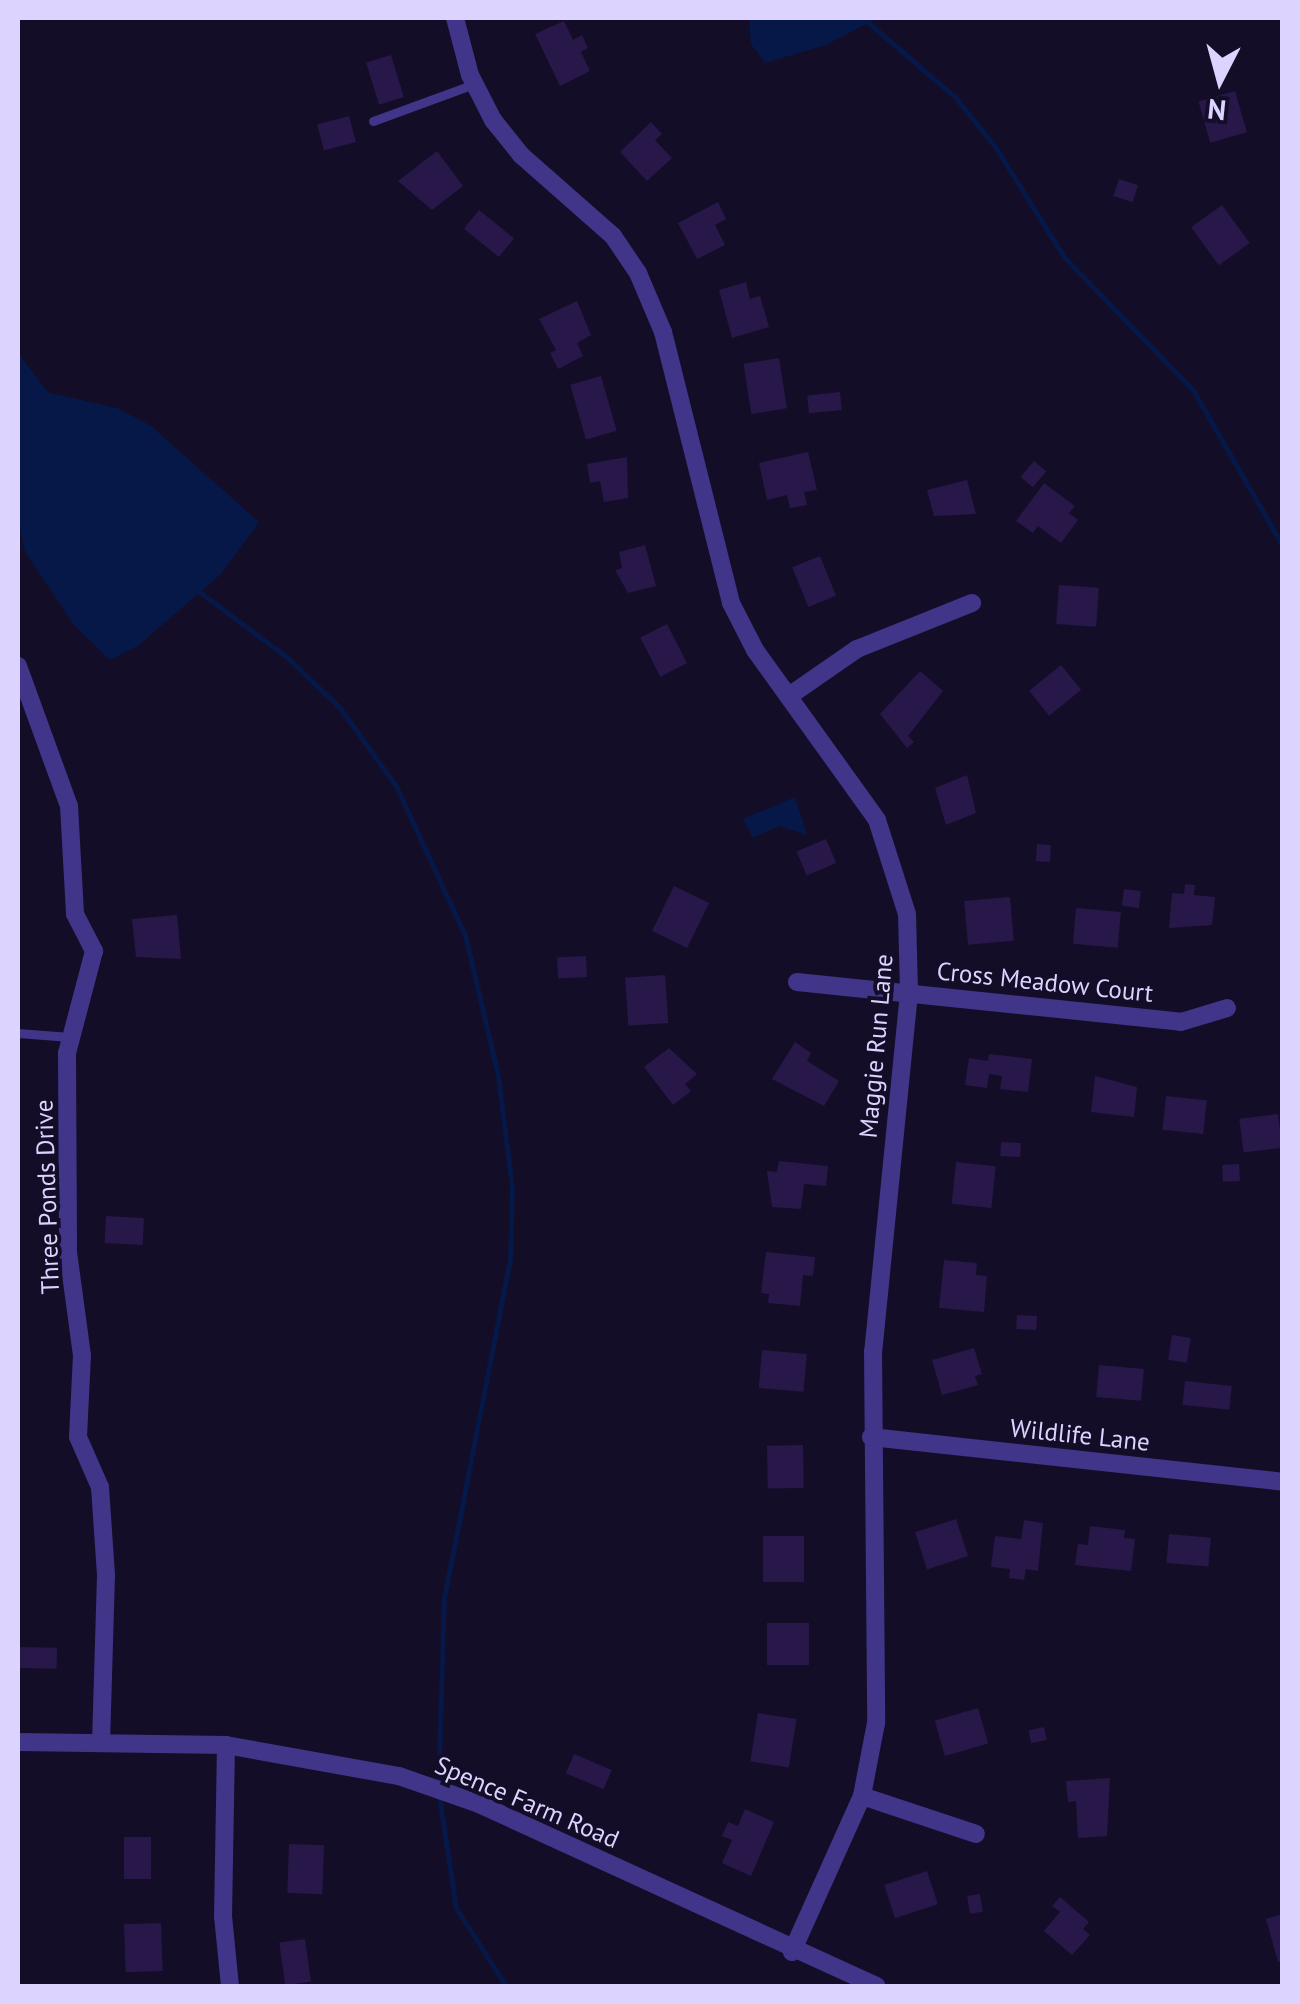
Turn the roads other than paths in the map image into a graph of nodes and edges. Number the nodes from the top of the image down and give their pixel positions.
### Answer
1 (455, 18) edge
2 (474, 84) junction
3 (373, 122) dead end
4 (972, 602) dead end
5 (18, 666) edge
6 (789, 696) junction
7 (797, 982) dead end
8 (909, 994) junction
9 (1227, 1008) dead end
10 (18, 1033) edge
11 (70, 1037) junction
12 (872, 1437) junction
13 (1282, 1482) edge
14 (101, 1741) junction
15 (18, 1742) edge
16 (226, 1744) junction
17 (862, 1796) junction
18 (976, 1834) dead end
19 (792, 1952) junction
20 (230, 1986) edge
21 (876, 1986) edge

1 - 2 street, Maggie Run Lane
2 - 3 lane
2 - 6 street, Maggie Run Lane
4 - 6 street
5 - 11 street, Three Ponds Drive
6 - 8 street, Maggie Run Lane
7 - 8 street, Cross Meadow Court
8 - 9 street, Cross Meadow Court
8 - 12 street, Maggie Run Lane
10 - 11 lane
11 - 14 street, Three Ponds Drive
12 - 13 street, Wildlife Lane
12 - 17 street, Maggie Run Lane
14 - 15 street, Spence Farm Road
14 - 16 street, Spence Farm Road
16 - 19 street, Spence Farm Road
16 - 20 street
17 - 18 street
17 - 19 street, Maggie Run Lane
19 - 21 street, Spence Farm Road

